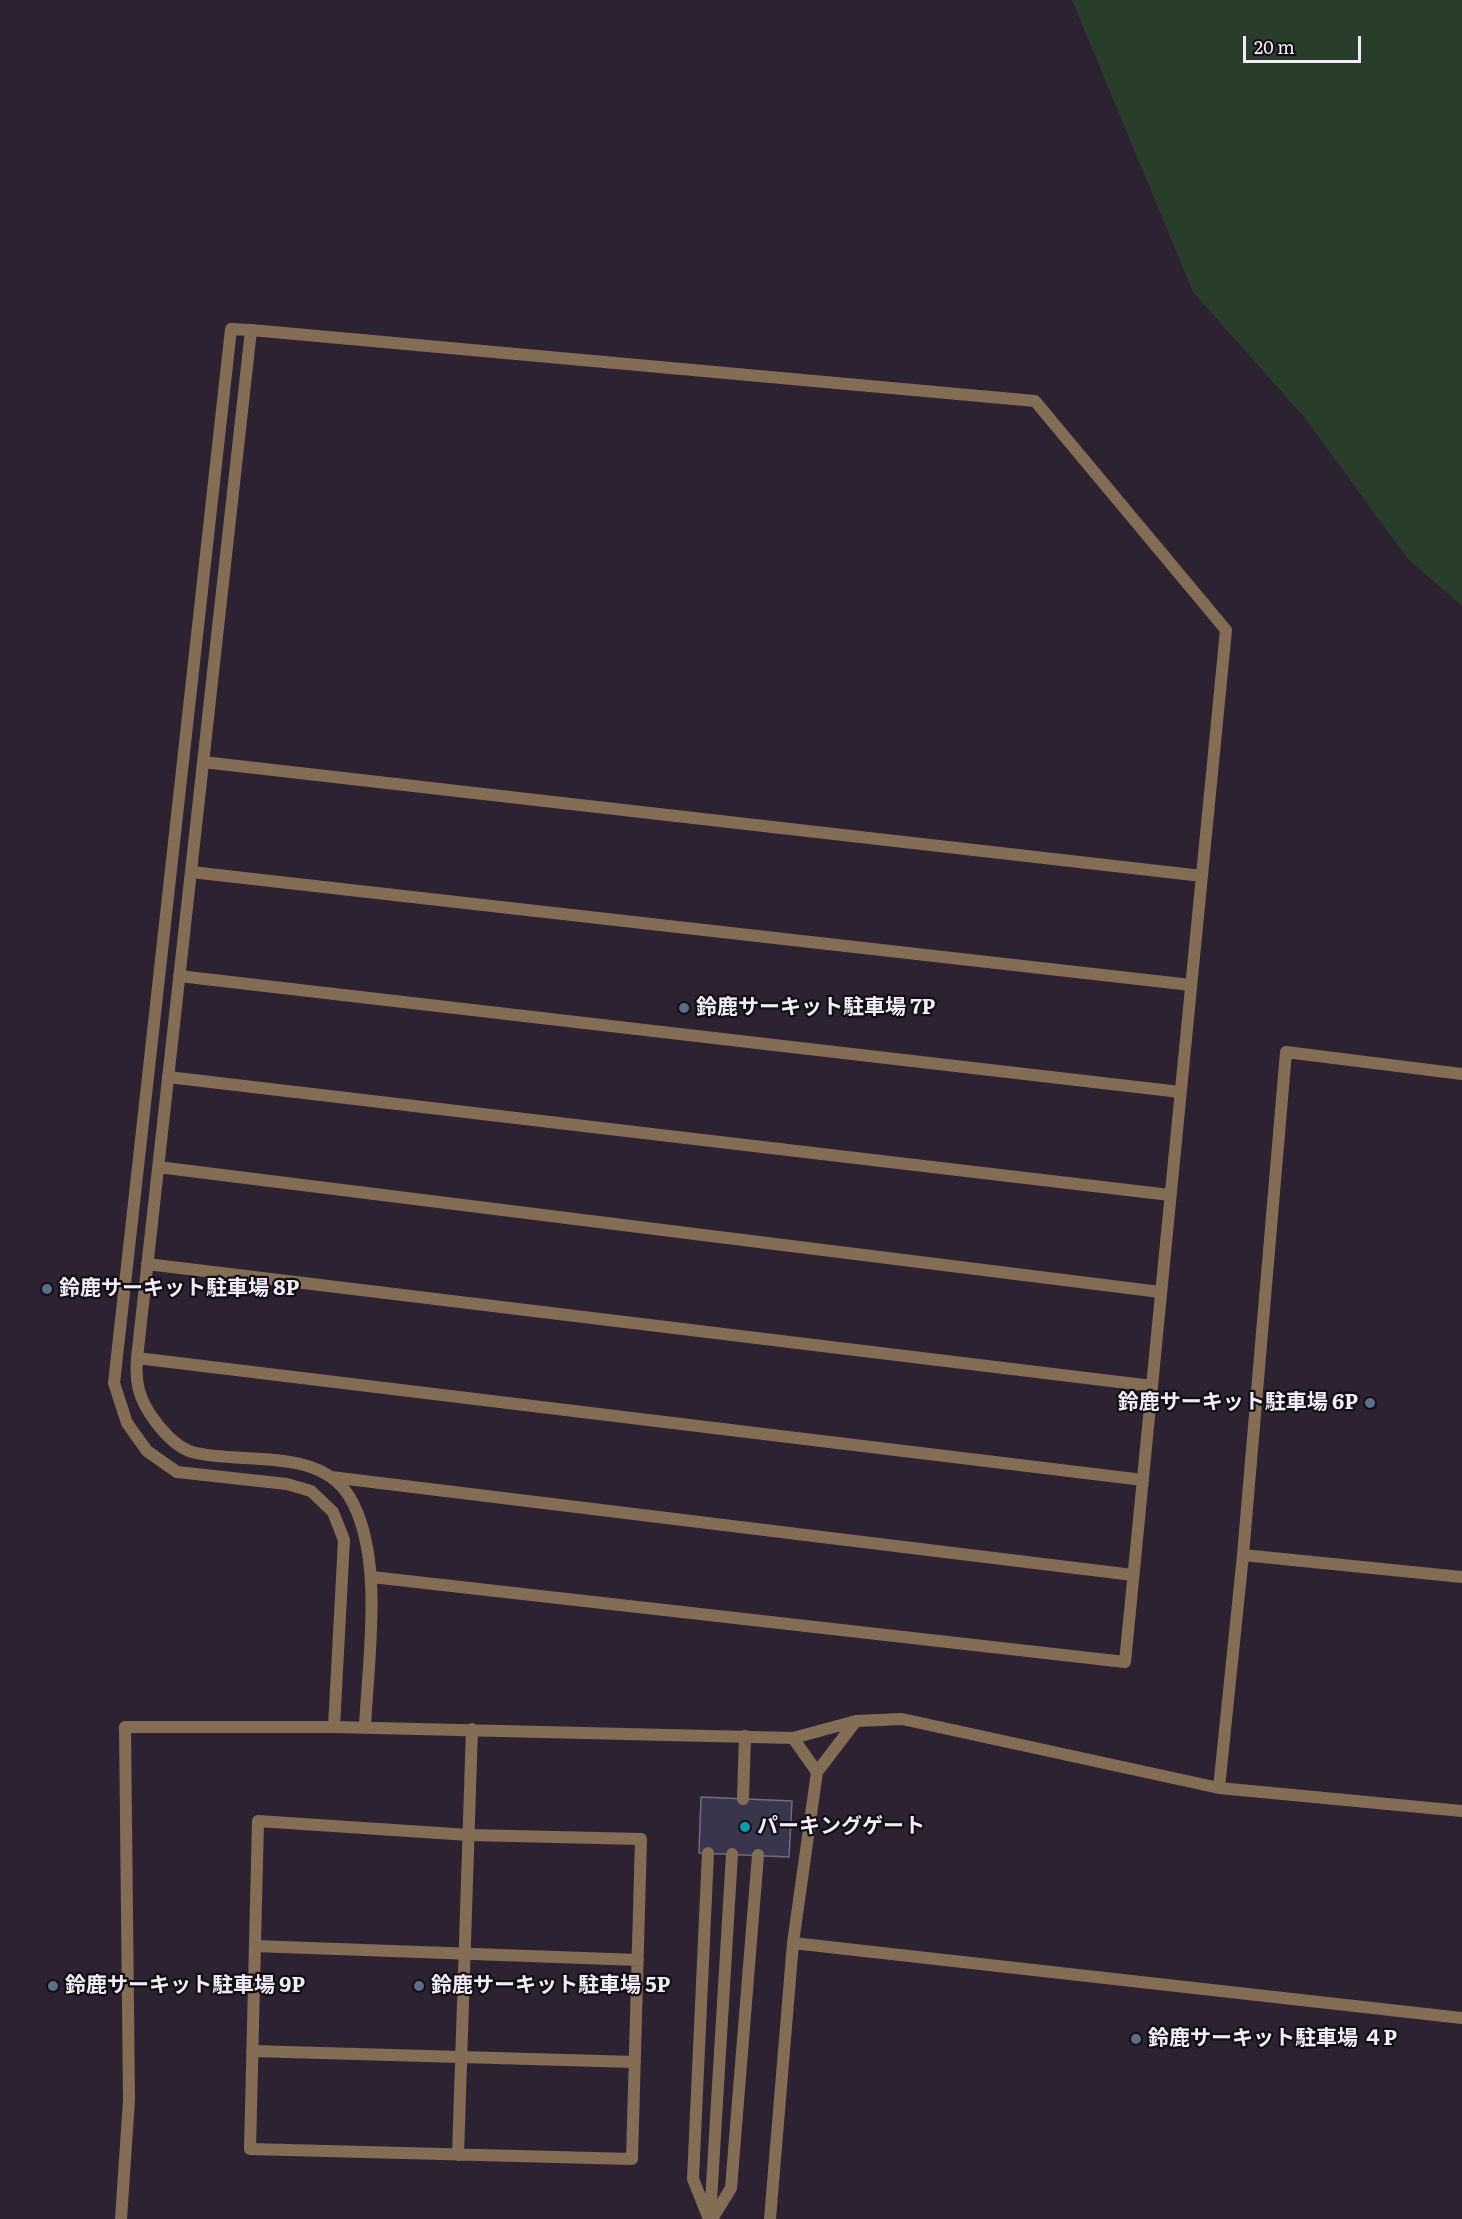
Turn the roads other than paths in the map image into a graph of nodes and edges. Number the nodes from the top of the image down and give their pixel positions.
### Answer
1 (251, 330) junction
2 (203, 762) junction
3 (191, 872) junction
4 (1202, 876) junction
5 (180, 976) junction
6 (1191, 985) junction
7 (1462, 1074) edge
8 (168, 1077) junction
9 (1180, 1092) junction
10 (158, 1167) junction
11 (1170, 1195) junction
12 (147, 1264) junction
13 (1160, 1292) junction
14 (137, 1358) junction
15 (1152, 1386) junction
16 (331, 1477) junction
17 (1143, 1480) junction
18 (1243, 1555) junction
19 (1133, 1575) junction
20 (372, 1577) junction
21 (1462, 1577) edge
22 (856, 1721) junction
23 (334, 1727) junction
24 (365, 1727) junction
25 (472, 1729) junction
26 (745, 1736) junction
27 (794, 1738) junction
28 (817, 1772) junction
29 (1219, 1788) junction
30 (743, 1799) dead end
31 (1462, 1811) edge
32 (469, 1834) junction
33 (708, 1853) dead end
34 (732, 1854) dead end
35 (758, 1855) dead end
36 (793, 1943) junction
37 (255, 1946) junction
38 (465, 1953) junction
39 (638, 1960) junction
40 (1462, 2018) edge
41 (252, 2051) junction
42 (461, 2057) junction
43 (634, 2062) junction
44 (458, 2155) junction
45 (121, 2219) edge
46 (710, 2219) edge
47 (770, 2219) edge

1 - 2 lane
1 - 4 lane
1 - 23 lane
2 - 3 lane
2 - 4 lane
3 - 5 lane
3 - 6 lane
4 - 6 lane
5 - 8 lane
5 - 9 lane
6 - 9 lane
7 - 18 lane
8 - 10 lane
8 - 11 lane
9 - 11 lane
10 - 12 lane
10 - 13 lane
11 - 13 lane
12 - 14 lane
12 - 15 lane
13 - 15 lane
14 - 16 lane
14 - 17 lane
15 - 17 lane
16 - 19 lane
16 - 20 lane
17 - 19 lane
18 - 21 lane
18 - 29 lane
19 - 20 lane
20 - 24 lane
22 - 27 lane
22 - 28 lane
22 - 29 lane
23 - 24 lane
23 - 45 lane
24 - 25 lane
25 - 26 lane
25 - 32 lane
26 - 27 lane
26 - 30 lane
27 - 28 lane
28 - 36 lane
29 - 31 lane
32 - 37 lane
32 - 38 lane
32 - 39 lane
33 - 46 lane
34 - 46 lane
35 - 46 lane
36 - 40 lane
36 - 47 lane
37 - 38 lane
37 - 41 lane
38 - 39 lane
38 - 42 lane
39 - 43 lane
41 - 42 lane
41 - 44 lane
42 - 43 lane
42 - 44 lane
43 - 44 lane

